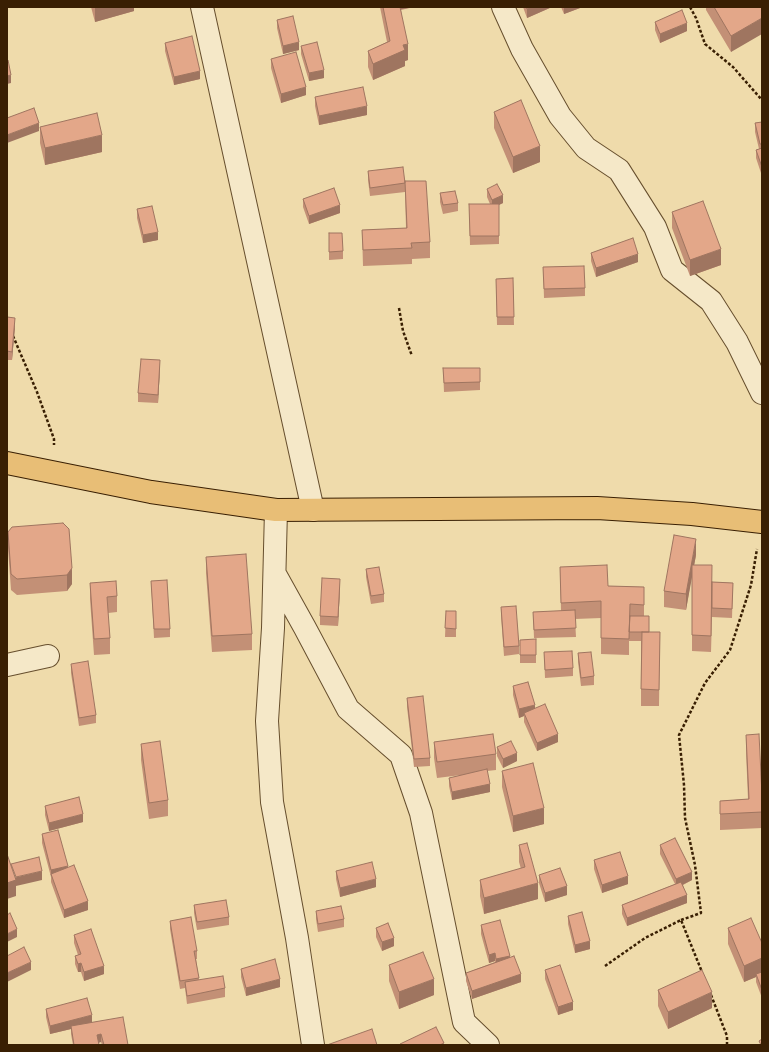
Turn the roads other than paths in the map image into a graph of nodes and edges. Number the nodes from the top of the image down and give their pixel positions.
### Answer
1 (202, 7) edge
2 (503, 7) edge
3 (762, 393) edge
4 (7, 463) edge
5 (276, 510) junction
6 (313, 510) junction
7 (762, 522) edge
8 (274, 573) junction
9 (48, 656) dead end
10 (7, 665) edge
11 (313, 1045) edge
12 (488, 1045) edge

1 - 6 street
2 - 3 street
4 - 5 highway
5 - 6 highway
5 - 8 street
6 - 7 highway
8 - 11 street
8 - 12 street
9 - 10 street

